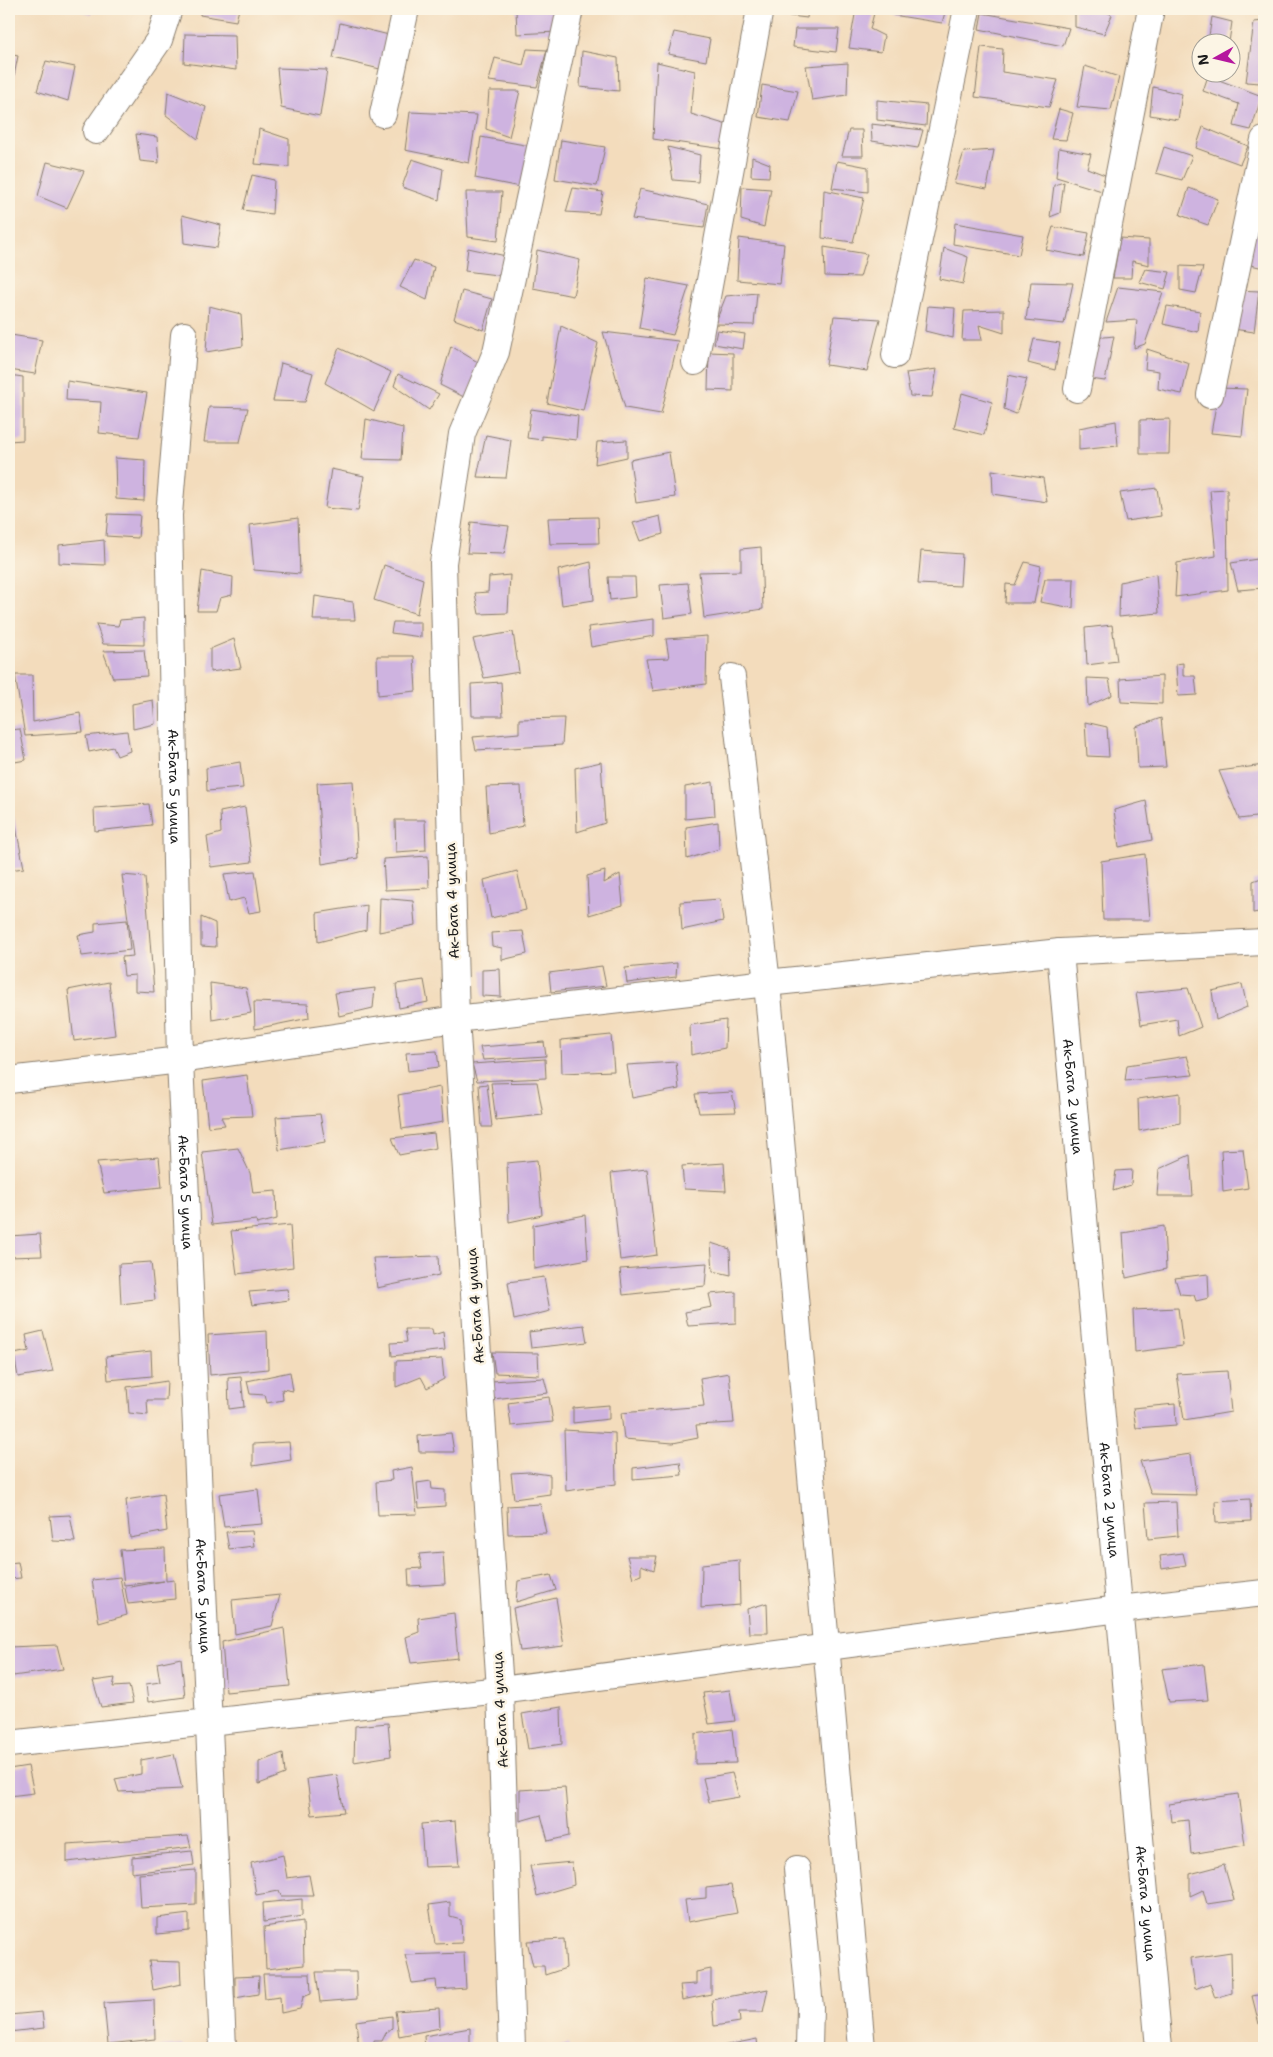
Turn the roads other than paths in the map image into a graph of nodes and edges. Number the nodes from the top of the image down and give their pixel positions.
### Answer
1 (169, 9) edge
2 (406, 9) edge
3 (570, 9) edge
4 (760, 9) edge
5 (966, 9) edge
6 (1152, 9) edge
7 (382, 114) dead end
8 (96, 131) dead end
9 (1264, 140) edge
10 (184, 336) dead end
11 (896, 355) dead end
12 (695, 362) dead end
13 (1077, 388) dead end
14 (1210, 395) dead end
15 (732, 676) dead end
16 (1264, 942) edge
17 (1060, 952) junction
18 (767, 983) junction
19 (456, 1019) junction
20 (180, 1060) junction
21 (9, 1080) edge
22 (1264, 1593) edge
23 (1119, 1609) junction
24 (827, 1648) junction
25 (500, 1690) junction
26 (209, 1724) junction
27 (9, 1744) edge
28 (797, 1869) dead end
29 (223, 2048) edge
30 (512, 2048) edge
31 (808, 2048) edge
32 (862, 2048) edge
33 (1159, 2048) edge

1 - 8 street
2 - 7 street
3 - 19 street, Ак-Бата 4 улица
4 - 12 street
5 - 11 street
6 - 13 street
9 - 14 street
10 - 20 street, Ак-Бата 5 улица
15 - 18 street
16 - 17 street
17 - 18 street
17 - 23 street, Ак-Бата 2 улица
18 - 19 street
18 - 24 street
19 - 20 street
19 - 25 street, Ак-Бата 4 улица
20 - 21 street
20 - 26 street, Ак-Бата 5 улица
22 - 23 street
23 - 24 street
23 - 33 street, Ак-Бата 2 улица
24 - 25 street
24 - 32 street
25 - 26 street
25 - 30 street, Ак-Бата 4 улица
26 - 27 street
26 - 29 street, Ак-Бата 5 улица
28 - 31 street

